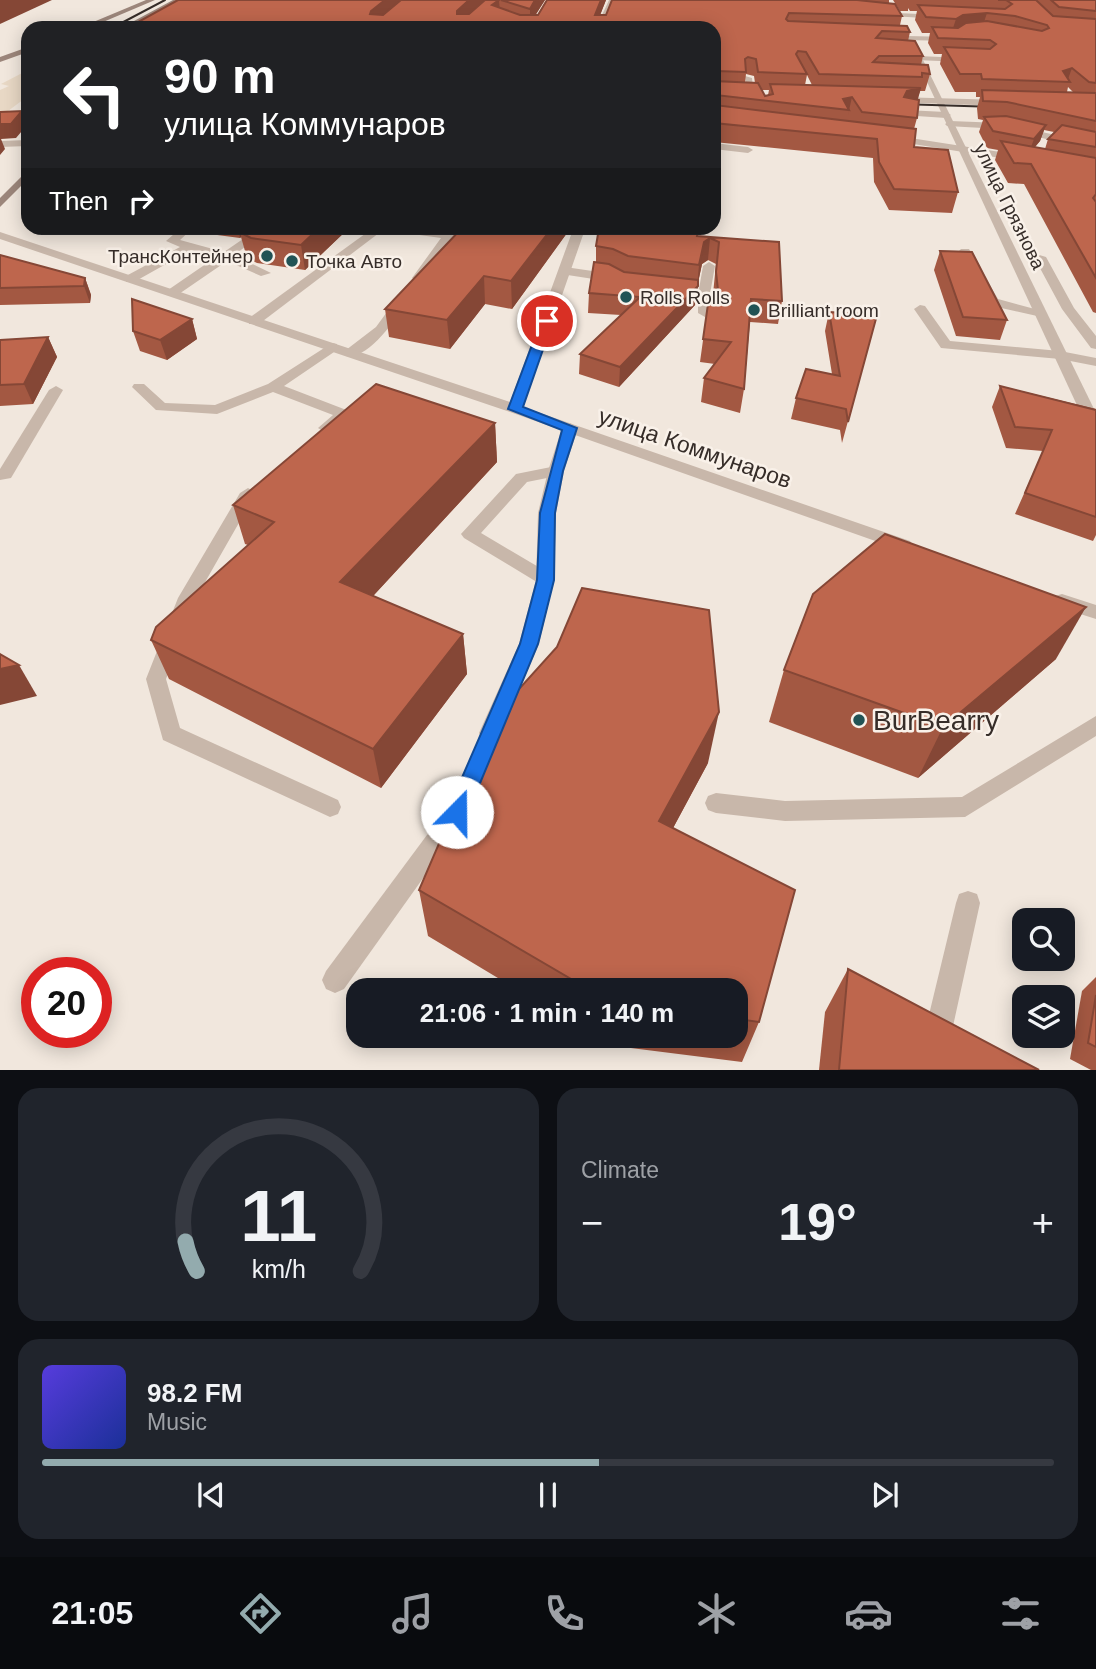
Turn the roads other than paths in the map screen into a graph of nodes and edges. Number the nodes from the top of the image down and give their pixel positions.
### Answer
1 (152, 0) edge
2 (178, 0) edge
3 (614, 1) edge
4 (888, 1) edge
5 (863, 13) edge
6 (895, 15) junction
7 (951, 18) edge
8 (108, 19) junction
9 (102, 21) edge
10 (105, 21) edge
11 (138, 21) edge
12 (604, 21) edge
13 (959, 34) edge
14 (904, 36) junction
15 (21, 52) edge
16 (913, 55) junction
17 (0, 60) edge
18 (972, 60) edge
19 (748, 78) edge
20 (739, 95) edge
21 (890, 100) edge
22 (940, 101) junction
23 (1010, 103) edge
24 (905, 113) edge
25 (948, 119) junction
26 (881, 137) edge
27 (21, 143) edge
28 (0, 144) edge
29 (721, 147) edge
30 (1096, 147) edge
31 (960, 148) junction
32 (748, 150) edge
33 (1032, 161) edge
34 (21, 181) edge
35 (0, 204) edge
36 (0, 235) edge
37 (179, 235) edge
38 (256, 235) edge
39 (370, 235) edge
40 (450, 235) edge
41 (577, 235) edge
42 (190, 246) junction
43 (965, 251) edge
44 (226, 256) junction
45 (1040, 257) dead end
46 (709, 267) dead end
47 (565, 271) junction
48 (265, 273) dead end
49 (130, 279) junction
50 (623, 284) edge
51 (664, 289) edge
52 (172, 293) junction
53 (704, 294) junction
54 (920, 309) dead end
55 (705, 313) edge
56 (1041, 315) junction
57 (254, 321) junction
58 (1096, 345) edge
59 (332, 347) junction
60 (351, 353) junction
61 (1060, 355) junction
62 (1096, 362) edge
63 (139, 387) dead end
64 (272, 387) junction
65 (56, 390) dead end
66 (515, 409) junction
67 (570, 428) junction
68 (1096, 429) edge
69 (311, 441) edge
70 (556, 471) junction
71 (0, 475) edge
72 (258, 485) edge
73 (925, 552) edge
74 (545, 580) junction
75 (1043, 594) edge
76 (1096, 612) edge
77 (1096, 725) edge
78 (483, 750) edge
79 (468, 787) edge
80 (716, 803) dead end
81 (330, 807) dead end
82 (968, 904) dead end
83 (335, 980) dead end
84 (959, 1070) edge

1 - 8 main road
2 - 11 main road
3 - 12 street
4 - 6 street, улица Грязнова
5 - 6 street
6 - 7 street
6 - 14 street, улица Грязнова
8 - 9 main road
8 - 10 main road
13 - 14 street
14 - 16 street, улица Грязнова
15 - 17 main road
16 - 18 street
16 - 22 street, улица Грязнова
19 - 20 street
21 - 22 street
22 - 23 street
22 - 25 street, улица Грязнова
24 - 25 street
25 - 30 street
25 - 31 street, улица Грязнова
26 - 31 street
27 - 28 street
29 - 32 street
31 - 33 street
31 - 56 street, улица Грязнова
34 - 35 main road
36 - 49 street, улица Коммунаров
37 - 42 street
38 - 44 street
39 - 57 street
40 - 60 street
41 - 47 street
42 - 44 street
42 - 49 street
43 - 56 street
44 - 48 street
44 - 52 street
45 - 58 street
46 - 53 street
47 - 50 street
47 - 66 street
49 - 52 street, улица Коммунаров
51 - 53 street
52 - 57 street, улица Коммунаров
53 - 55 street
54 - 61 street
56 - 61 street, улица Грязнова
57 - 59 street, улица Коммунаров
59 - 60 street, улица Коммунаров
59 - 64 street
60 - 66 street, улица Коммунаров
61 - 62 street
61 - 68 street, улица Грязнова
63 - 64 street
64 - 69 street
65 - 71 street
66 - 67 street, улица Коммунаров
67 - 70 street
67 - 73 street, улица Коммунаров
70 - 74 street
70 - 74 street
72 - 81 street
74 - 78 street
75 - 76 street
77 - 80 street
79 - 83 street
82 - 84 street

